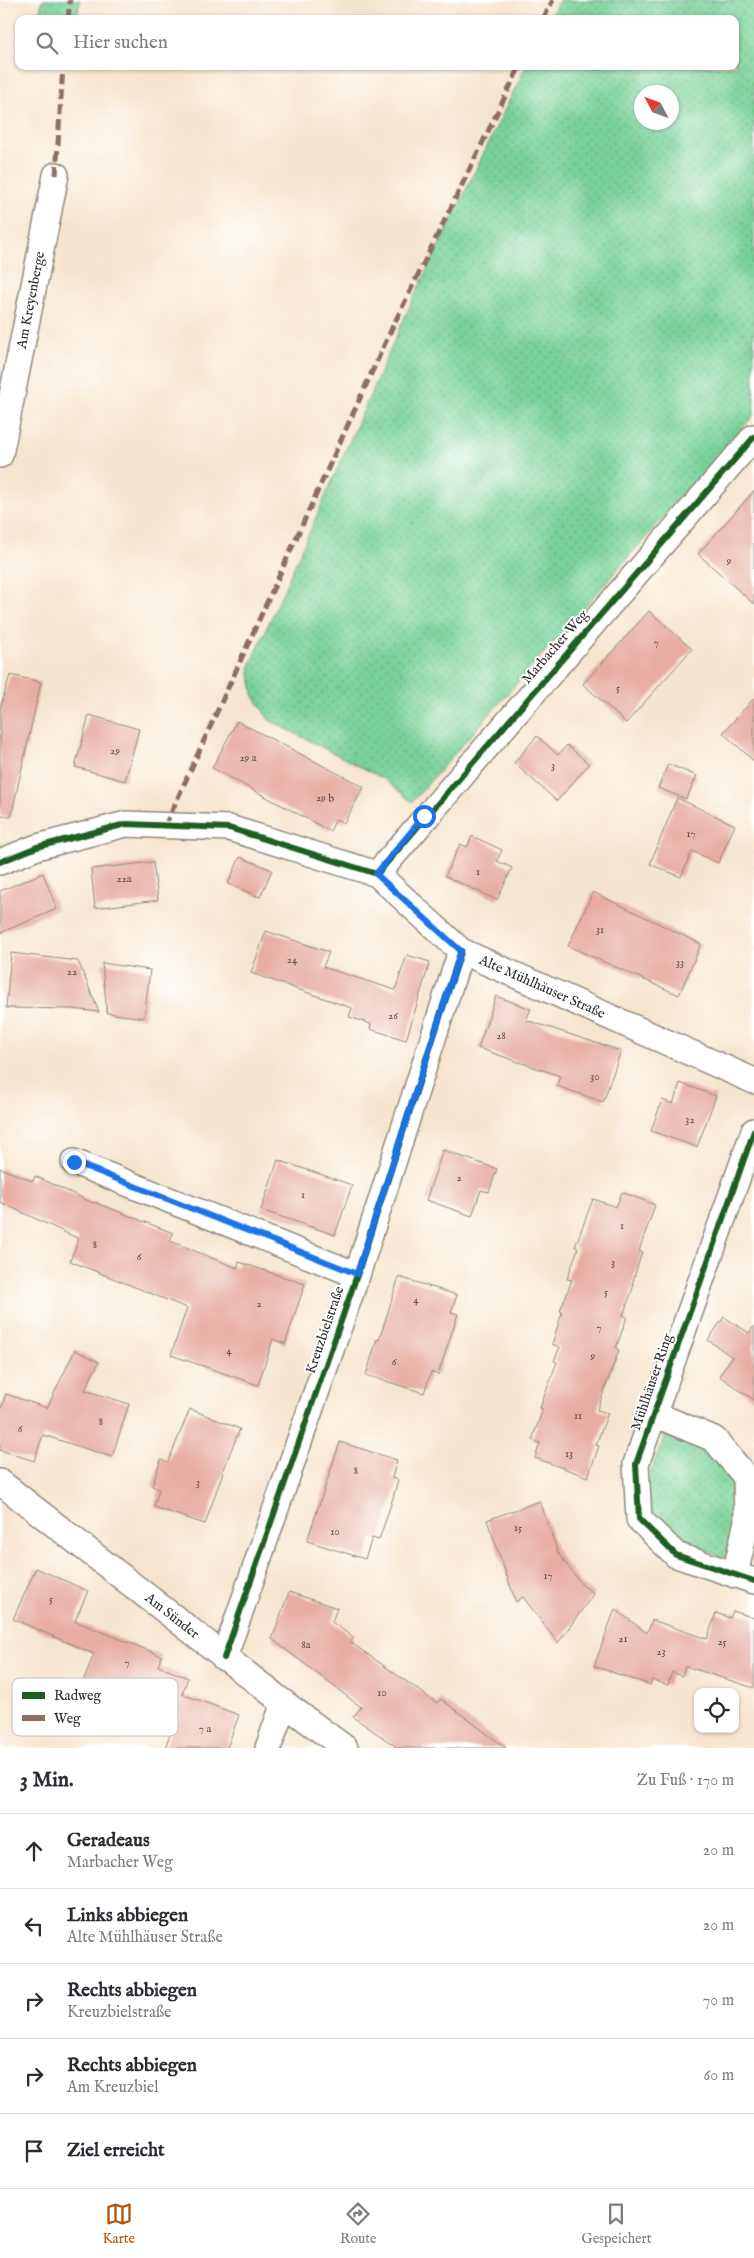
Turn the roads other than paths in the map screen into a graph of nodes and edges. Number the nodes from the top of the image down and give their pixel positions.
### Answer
1 (56, 175) dead end
2 (754, 437) edge
3 (0, 455) edge
4 (0, 862) edge
5 (376, 874) junction
6 (461, 951) junction
7 (754, 1081) edge
8 (754, 1131) edge
9 (74, 1162) dead end
10 (357, 1274) junction
11 (654, 1414) junction
12 (0, 1482) edge
13 (744, 1578) edge
14 (224, 1658) junction
15 (284, 1703) junction
16 (268, 1748) edge
17 (345, 1748) edge

1 - 3 street, Am Kreyenberge
2 - 5 street, Marbacher Weg
4 - 5 street, Alte Mühlhäuser Straße
5 - 6 street, Alte Mühlhäuser Straße
6 - 7 street, Alte Mühlhäuser Straße
6 - 10 street, Kreuzbielstraße
8 - 11 street, Mühlhäuser Ring
9 - 10 street
10 - 14 street, Kreuzbielstraße
11 - 13 street, Mühlhäuser Ring
11 - 13 street, Mühlhäuser Ring
12 - 14 street, Am Sünder
14 - 15 street, Am Sünder
15 - 16 street
15 - 17 street, Am Sünder

